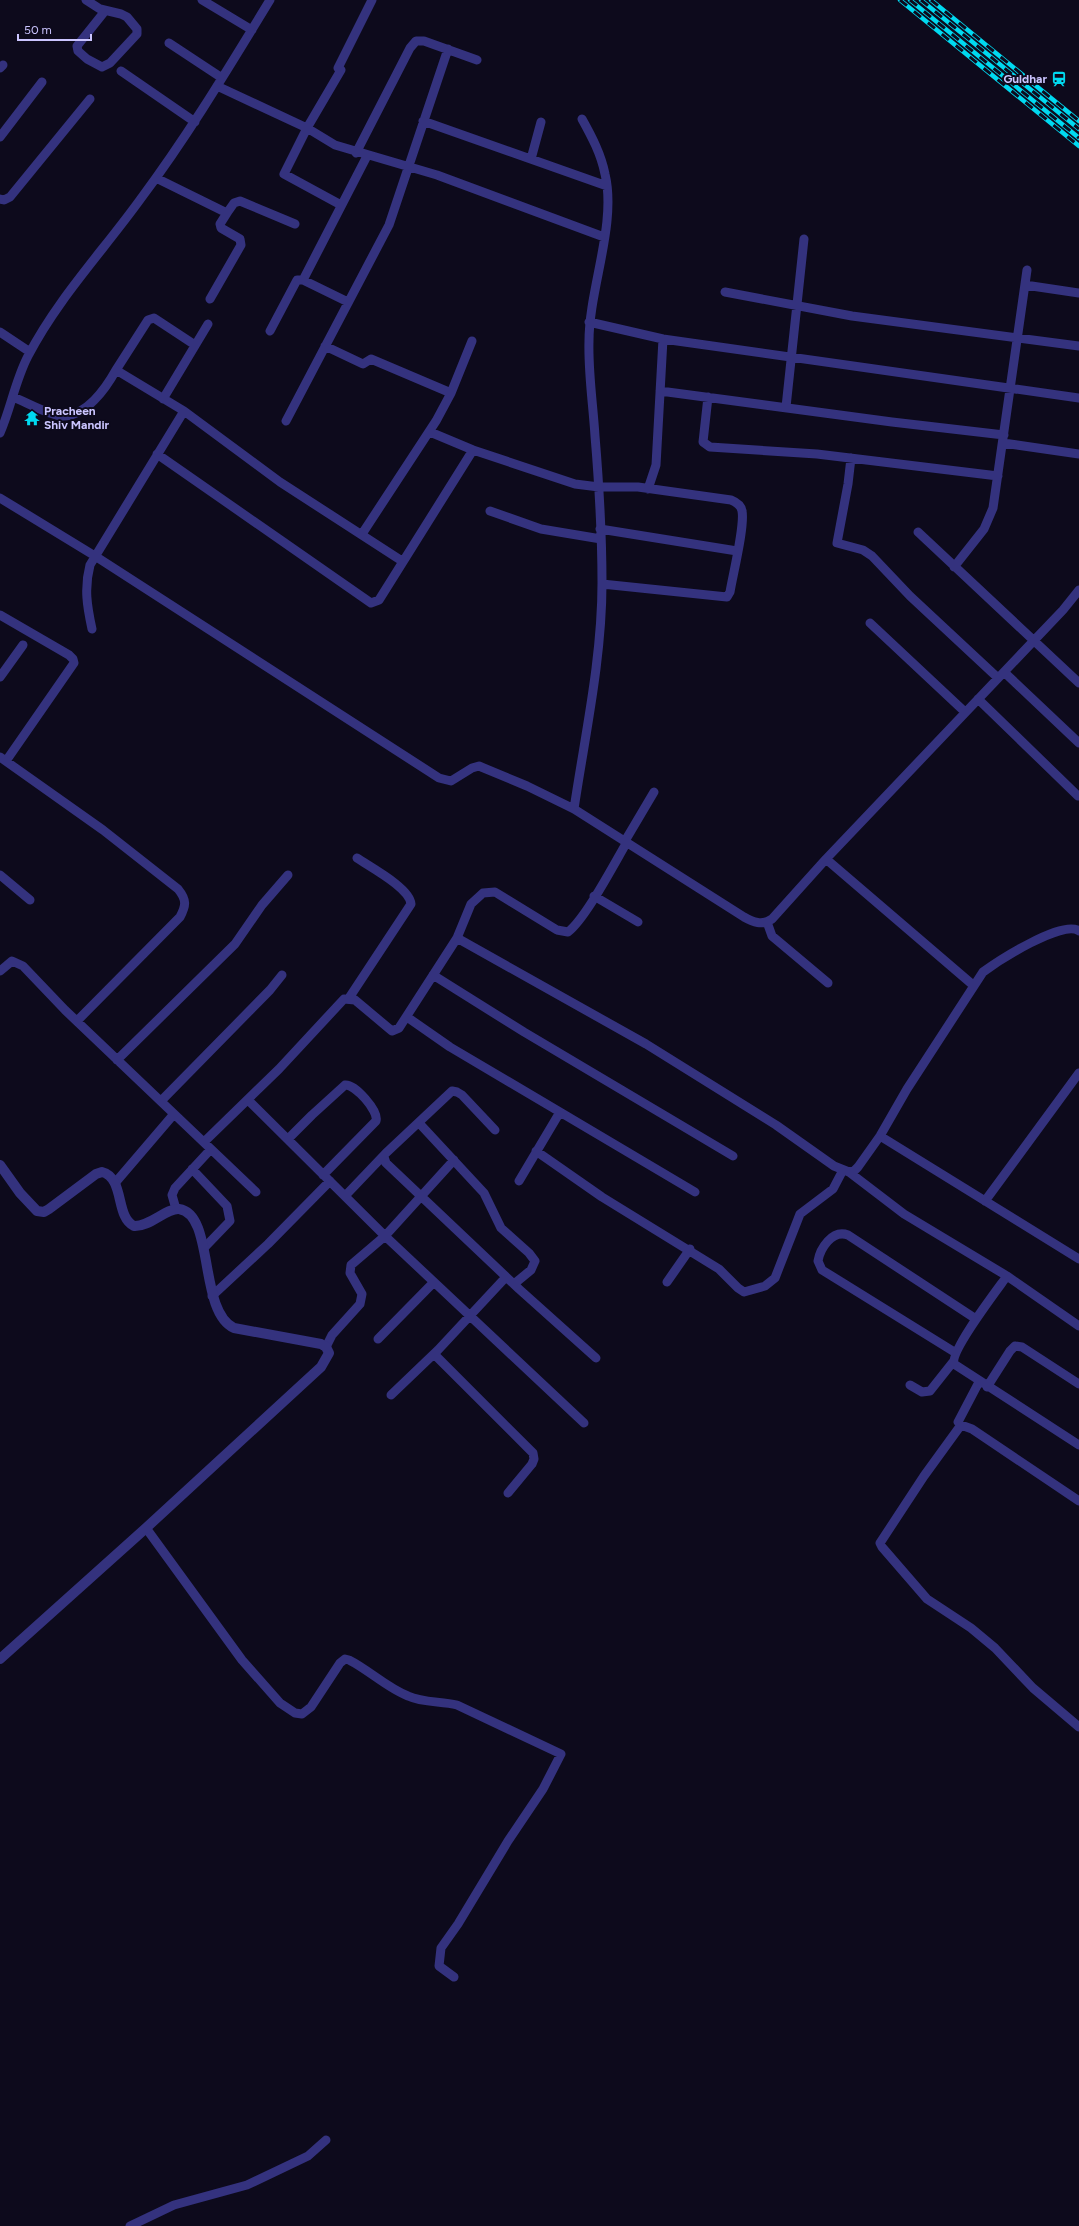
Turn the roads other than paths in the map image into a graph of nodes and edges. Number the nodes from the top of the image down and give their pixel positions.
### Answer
1 (86, 0) edge
2 (202, 0) edge
3 (270, 0) edge
4 (372, 0) edge
5 (105, 11) junction
6 (252, 30) junction
7 (169, 43) dead end
8 (448, 49) junction
9 (477, 60) dead end
10 (121, 71) dead end
11 (42, 82) dead end
12 (220, 82) junction
13 (90, 99) dead end
14 (582, 119) dead end
15 (423, 121) junction
16 (194, 122) junction
17 (542, 122) dead end
18 (307, 128) junction
19 (0, 137) edge
20 (356, 153) junction
21 (367, 156) junction
22 (531, 159) junction
23 (409, 166) junction
24 (156, 178) junction
25 (607, 186) junction
26 (0, 198) edge
27 (341, 204) junction
28 (227, 214) junction
29 (295, 224) dead end
30 (604, 237) junction
31 (804, 239) dead end
32 (1027, 270) dead end
33 (302, 280) junction
34 (1025, 285) junction
35 (725, 292) dead end
36 (1079, 293) edge
37 (210, 299) dead end
38 (348, 302) junction
39 (797, 306) junction
40 (589, 322) junction
41 (208, 324) dead end
42 (270, 331) dead end
43 (0, 332) edge
44 (1017, 337) junction
45 (663, 339) junction
46 (472, 341) dead end
47 (195, 345) junction
48 (325, 346) junction
49 (1079, 346) edge
50 (30, 352) junction
51 (792, 358) junction
52 (116, 370) junction
53 (1009, 388) junction
54 (660, 390) junction
55 (451, 393) junction
56 (13, 397) junction
57 (708, 397) junction
58 (163, 398) junction
59 (1079, 398) edge
60 (786, 407) junction
61 (184, 411) junction
62 (286, 421) dead end
63 (0, 430) edge
64 (430, 432) junction
65 (1003, 439) junction
66 (473, 450) junction
67 (157, 454) junction
68 (1079, 454) edge
69 (851, 458) junction
70 (998, 476) junction
71 (599, 487) junction
72 (648, 489) junction
73 (0, 498) edge
74 (490, 511) dead end
75 (600, 530) junction
76 (918, 532) dead end
77 (362, 534) junction
78 (601, 539) junction
79 (737, 551) junction
80 (95, 556) junction
81 (402, 561) junction
82 (954, 567) junction
83 (602, 584) junction
84 (1079, 590) edge
85 (0, 615) edge
86 (870, 623) dead end
87 (92, 628) dead end
88 (1033, 641) junction
89 (23, 645) dead end
90 (1001, 675) junction
91 (0, 677) edge
92 (1079, 683) edge
93 (978, 699) junction
94 (965, 712) junction
95 (1079, 743) edge
96 (3, 759) edge
97 (654, 792) dead end
98 (1078, 796) dead end
99 (574, 809) junction
100 (626, 841) junction
101 (357, 858) dead end
102 (826, 859) junction
103 (0, 875) edge
104 (288, 875) dead end
105 (594, 896) junction
106 (30, 900) dead end
107 (638, 922) dead end
108 (767, 922) junction
109 (1079, 931) edge
110 (457, 938) junction
111 (0, 971) edge
112 (282, 975) dead end
113 (433, 975) junction
114 (828, 982) dead end
115 (973, 985) junction
116 (349, 998) junction
117 (407, 1017) junction
118 (76, 1021) junction
119 (117, 1060) junction
120 (1079, 1073) edge
121 (248, 1100) junction
122 (161, 1101) junction
123 (560, 1112) junction
124 (174, 1114) junction
125 (419, 1123) junction
126 (494, 1130) dead end
127 (880, 1136) junction
128 (288, 1139) junction
129 (204, 1142) junction
130 (210, 1149) junction
131 (536, 1151) junction
132 (733, 1156) dead end
133 (384, 1157) junction
134 (454, 1160) junction
135 (0, 1165) edge
136 (192, 1169) junction
137 (846, 1171) junction
138 (323, 1175) junction
139 (330, 1181) junction
140 (519, 1181) dead end
141 (115, 1183) junction
142 (256, 1192) dead end
143 (694, 1192) dead end
144 (344, 1196) junction
145 (420, 1196) junction
146 (985, 1201) junction
147 (176, 1209) junction
148 (385, 1236) junction
149 (204, 1248) junction
150 (690, 1249) junction
151 (1079, 1259) edge
152 (1007, 1276) junction
153 (506, 1277) junction
154 (434, 1282) junction
155 (667, 1282) dead end
156 (514, 1284) junction
157 (212, 1296) junction
158 (471, 1315) junction
159 (976, 1319) junction
160 (1079, 1326) edge
161 (378, 1339) dead end
162 (326, 1347) junction
163 (434, 1354) junction
164 (596, 1358) dead end
165 (954, 1358) junction
166 (983, 1384) junction
167 (1079, 1384) edge
168 (910, 1385) dead end
169 (391, 1396) dead end
170 (958, 1422) dead end
171 (584, 1423) dead end
172 (1079, 1445) edge
173 (508, 1493) dead end
174 (1079, 1501) edge
175 (146, 1528) junction
176 (0, 1659) edge
177 (1079, 1727) edge
178 (454, 1977) dead end
179 (326, 2140) dead end
180 (130, 2226) edge

1 - 5 street
2 - 6 street
3 - 6 street
4 - 18 street
5 - 5 street
6 - 12 street
7 - 12 street
8 - 9 street
8 - 15 street
8 - 20 street
10 - 16 street
11 - 19 street
12 - 16 street
12 - 18 street
13 - 26 street
14 - 25 street
15 - 22 street
15 - 23 street
16 - 24 street
17 - 22 street
18 - 20 street
18 - 27 street
20 - 21 street
21 - 23 street
21 - 27 street
22 - 25 street
23 - 30 street
23 - 38 street
24 - 28 street
24 - 50 street
25 - 30 street
27 - 33 street
28 - 29 street
28 - 37 street
30 - 40 street
31 - 39 street
32 - 34 street
33 - 38 street
33 - 42 street
34 - 36 street
34 - 44 street
35 - 39 street
38 - 48 street
39 - 44 street
39 - 51 street
40 - 45 street
40 - 71 street
41 - 47 street
43 - 50 street
44 - 49 street
44 - 53 street
45 - 51 street
45 - 54 street
46 - 55 street
47 - 52 street
47 - 58 street
48 - 55 street
48 - 62 street
50 - 56 street
51 - 53 street
51 - 60 street
52 - 56 street
52 - 58 street
53 - 59 street
53 - 65 street
54 - 57 street
54 - 72 street
55 - 64 street
56 - 63 street
57 - 60 street
57 - 69 street
58 - 61 street
60 - 65 street
61 - 67 street
61 - 77 street
64 - 66 street
64 - 77 street
65 - 68 street
65 - 70 street
66 - 71 street
66 - 81 street
67 - 80 street
67 - 81 street
69 - 70 street
69 - 90 street
70 - 82 street
71 - 72 street
71 - 75 street
72 - 79 street
73 - 80 street
74 - 78 street
75 - 78 street
75 - 79 street
76 - 82 street
77 - 81 street
78 - 83 street
79 - 83 street
80 - 87 street
80 - 99 street
82 - 88 street
83 - 99 street
84 - 88 street
85 - 96 street
86 - 94 street
88 - 90 street
88 - 92 street
89 - 91 street
90 - 93 street
90 - 95 street
93 - 94 street
93 - 98 street
94 - 102 street
96 - 118 street
97 - 100 street
99 - 100 street
100 - 105 street
100 - 108 street
101 - 116 street
102 - 108 street
102 - 115 street
103 - 106 street
104 - 119 street
105 - 107 street
105 - 110 street
108 - 114 street
109 - 115 street
110 - 113 street
110 - 137 street
111 - 118 street
112 - 122 street
113 - 117 street
113 - 132 street
115 - 127 street
116 - 117 street
116 - 121 street
117 - 123 street
118 - 119 street
119 - 122 street
120 - 146 street
121 - 128 street
121 - 129 street
122 - 124 street
123 - 131 street
123 - 143 street
124 - 129 street
124 - 141 street
125 - 126 street
125 - 133 street
125 - 134 street
127 - 137 street
127 - 146 street
128 - 138 street
128 - 138 street
129 - 130 street
130 - 136 street
130 - 142 street
131 - 140 street
131 - 150 street
133 - 144 street
133 - 145 street
134 - 145 street
134 - 156 street
135 - 141 street
136 - 147 street
136 - 149 street
137 - 150 street
137 - 152 street
138 - 139 street
139 - 144 street
139 - 157 street
141 - 147 street
144 - 148 street
145 - 148 street
145 - 153 street
146 - 151 street
147 - 149 street
148 - 154 street
148 - 162 street
149 - 157 street
150 - 155 street
152 - 159 street
152 - 160 street
153 - 156 street
153 - 158 street
154 - 158 street
154 - 161 street
156 - 164 street
157 - 162 street
158 - 163 street
158 - 171 street
159 - 165 street
159 - 165 street
162 - 175 street
163 - 169 street
163 - 173 street
165 - 166 street
165 - 168 street
166 - 167 street
166 - 170 street
166 - 172 street
174 - 177 street
175 - 176 street
175 - 178 street
179 - 180 street

